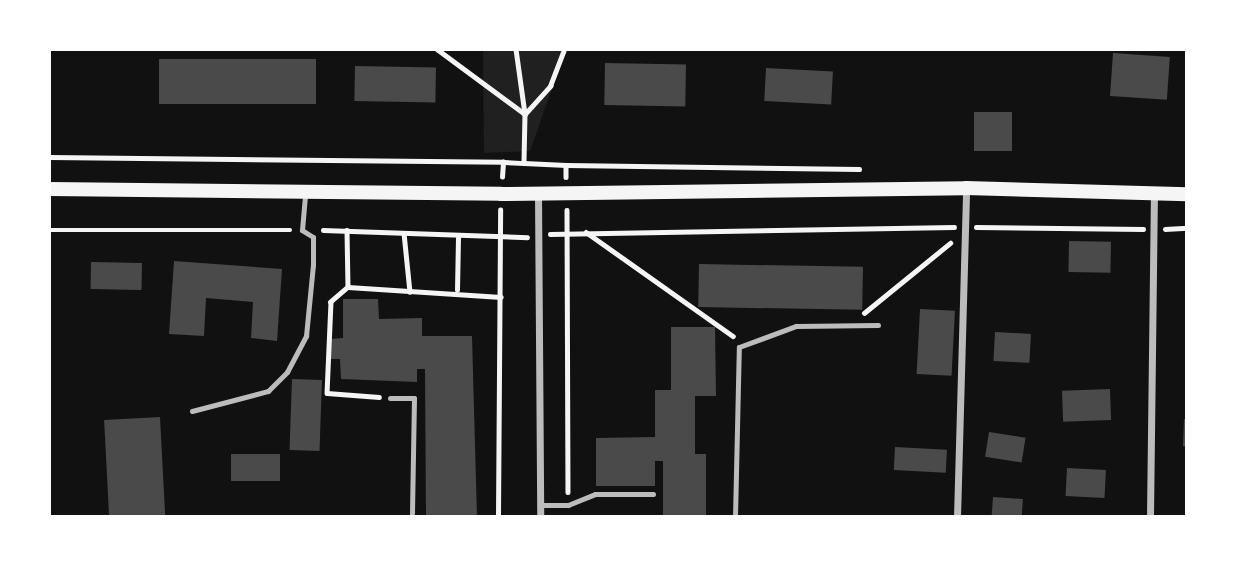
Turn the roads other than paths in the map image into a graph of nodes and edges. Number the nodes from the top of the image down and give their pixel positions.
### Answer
1 (966, 188) junction
2 (49, 189) edge
3 (305, 193) junction
4 (1154, 193) junction
5 (538, 194) junction
6 (1187, 194) edge
7 (878, 325) dead end
8 (390, 398) road end
9 (192, 411) dead end
10 (653, 494) dead end
11 (540, 505) junction
12 (412, 517) edge
13 (540, 517) edge
14 (735, 517) edge
15 (957, 517) edge
16 (1150, 517) edge

1 - 4 main road
1 - 5 main road
1 - 15 street
2 - 3 main road
3 - 5 main road
3 - 9 lane
4 - 6 main road
4 - 16 street
5 - 11 street
7 - 14 lane
8 - 12 lane
10 - 11 lane
11 - 13 street

